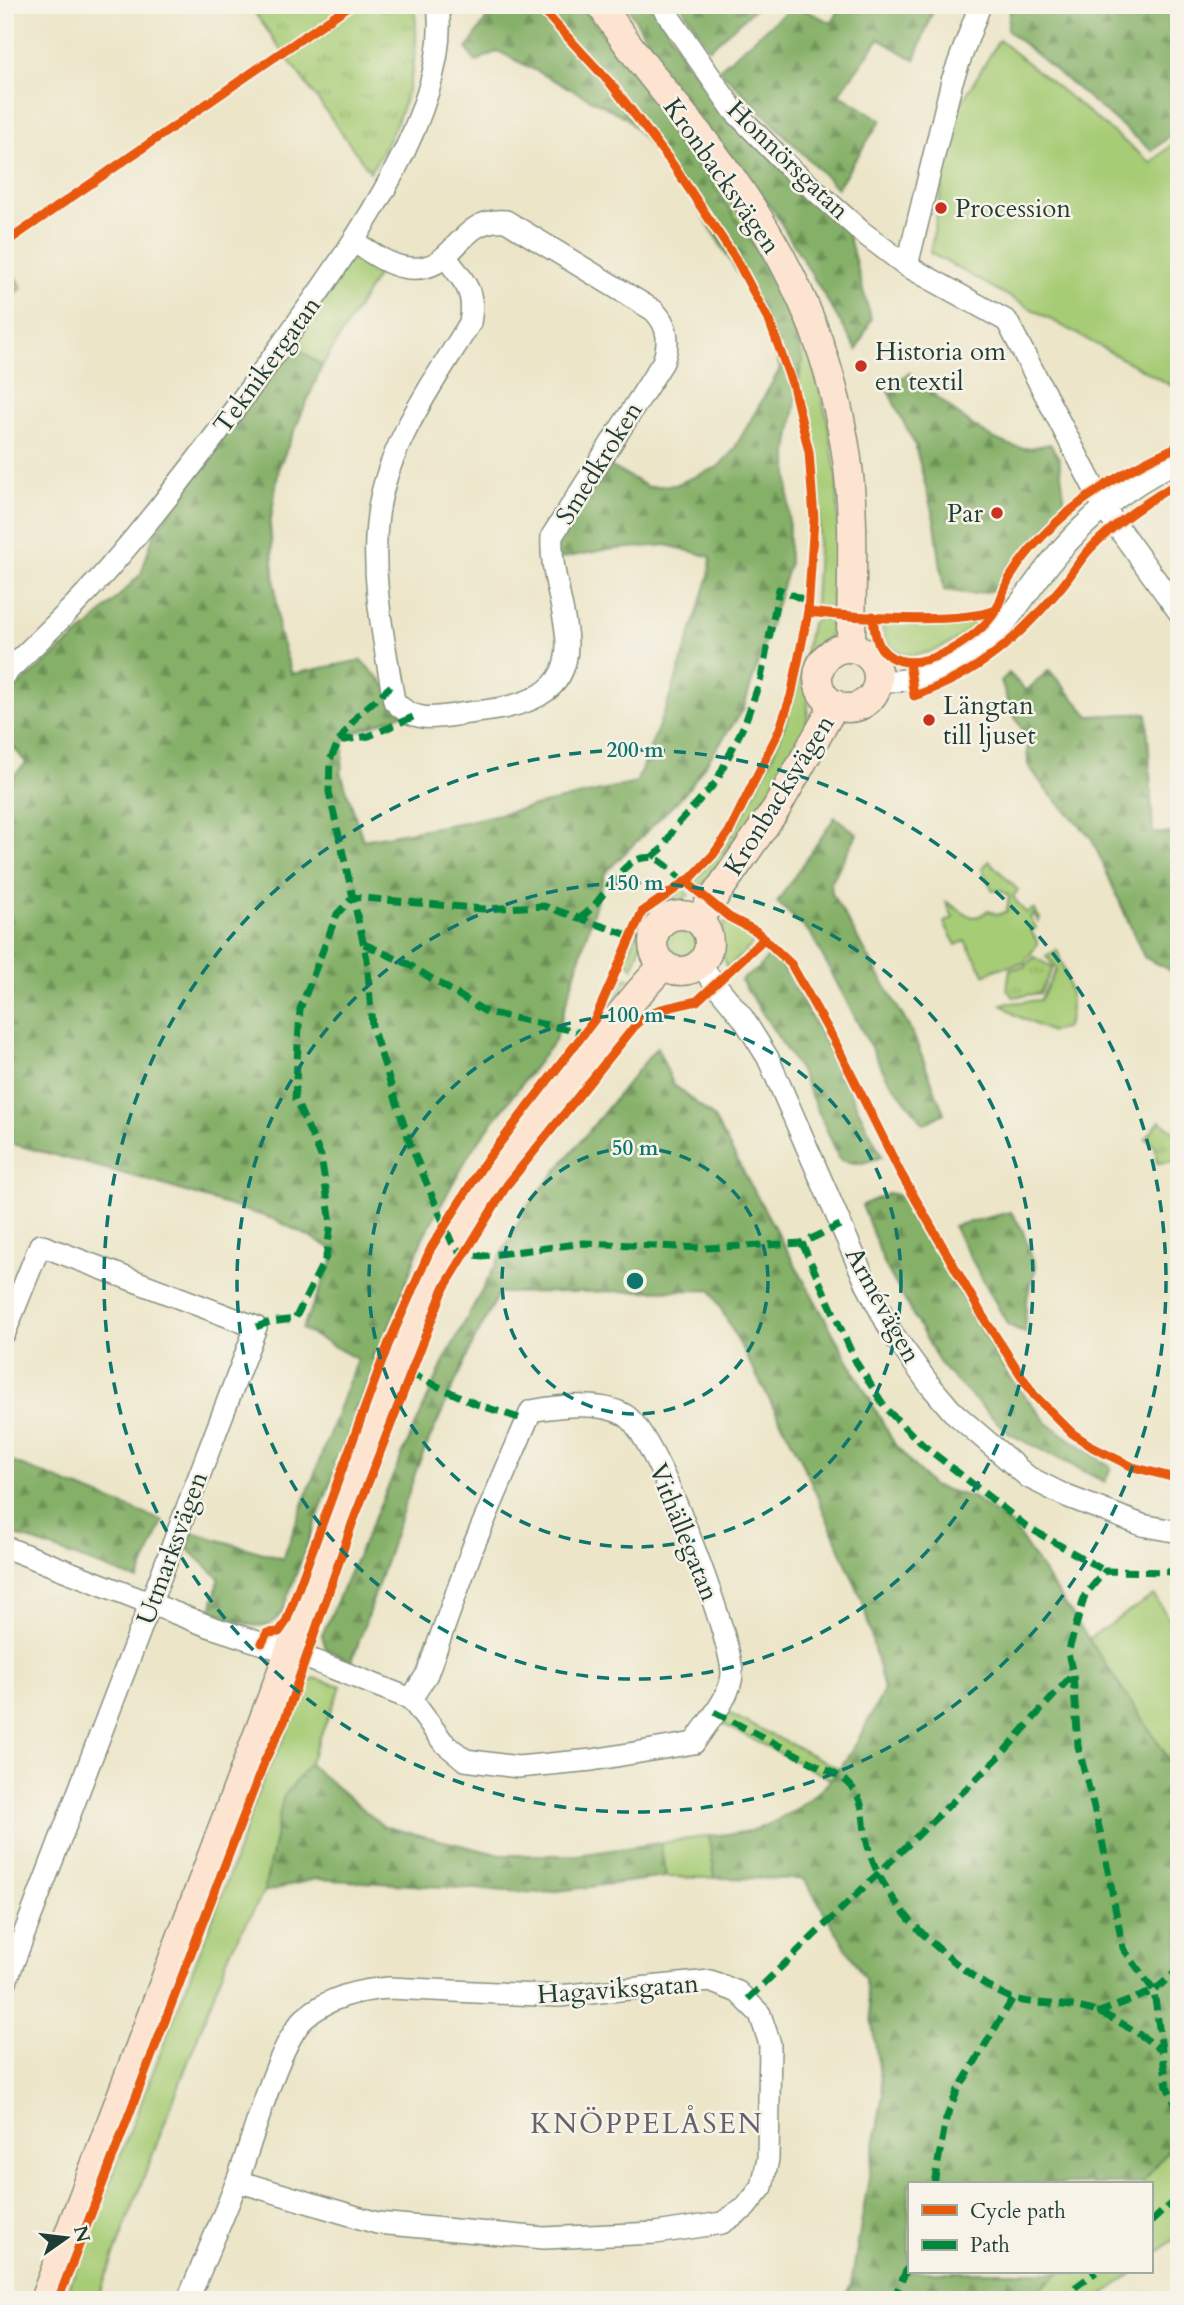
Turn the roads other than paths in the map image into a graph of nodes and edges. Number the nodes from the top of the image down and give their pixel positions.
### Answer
1 (438, 5) edge
2 (601, 5) edge
3 (661, 5) edge
4 (980, 5) edge
5 (354, 242) junction
6 (447, 258) junction
7 (907, 266) junction
8 (1179, 460) edge
9 (1104, 508) junction
10 (1179, 612) edge
11 (851, 648) junction
12 (5, 674) edge
13 (878, 680) junction
14 (835, 705) junction
15 (698, 920) junction
16 (699, 964) junction
17 (664, 965) junction
18 (5, 1332) edge
19 (1179, 1532) edge
20 (5, 1547) edge
21 (152, 1602) junction
22 (290, 1652) junction
23 (411, 1699) junction
24 (5, 1984) edge
25 (237, 2181) junction
26 (44, 2300) edge
27 (188, 2300) edge

1 - 5 street, Teknikergatan
2 - 11 street, Kronbacksvägen
3 - 7 street, Honnörsgatan
4 - 7 street
5 - 6 street
5 - 12 street, Teknikergatan
6 - 6 street, Smedkroken
7 - 9 street, Honnörsgatan
8 - 9 street
9 - 10 street, Honnörsgatan
9 - 13 street
11 - 13 street
11 - 14 street
13 - 14 street
14 - 15 street, Kronbacksvägen
15 - 16 street
15 - 17 street
16 - 17 street
16 - 19 street, Armévägen
17 - 22 street
18 - 21 street, Utmarksvägen
20 - 21 street
21 - 22 street
21 - 24 street, Utmarksvägen
22 - 23 street
22 - 26 street
23 - 23 street, Vithällegatan
25 - 25 street, Hagaviksgatan
25 - 27 street, Hagaviksgatan

